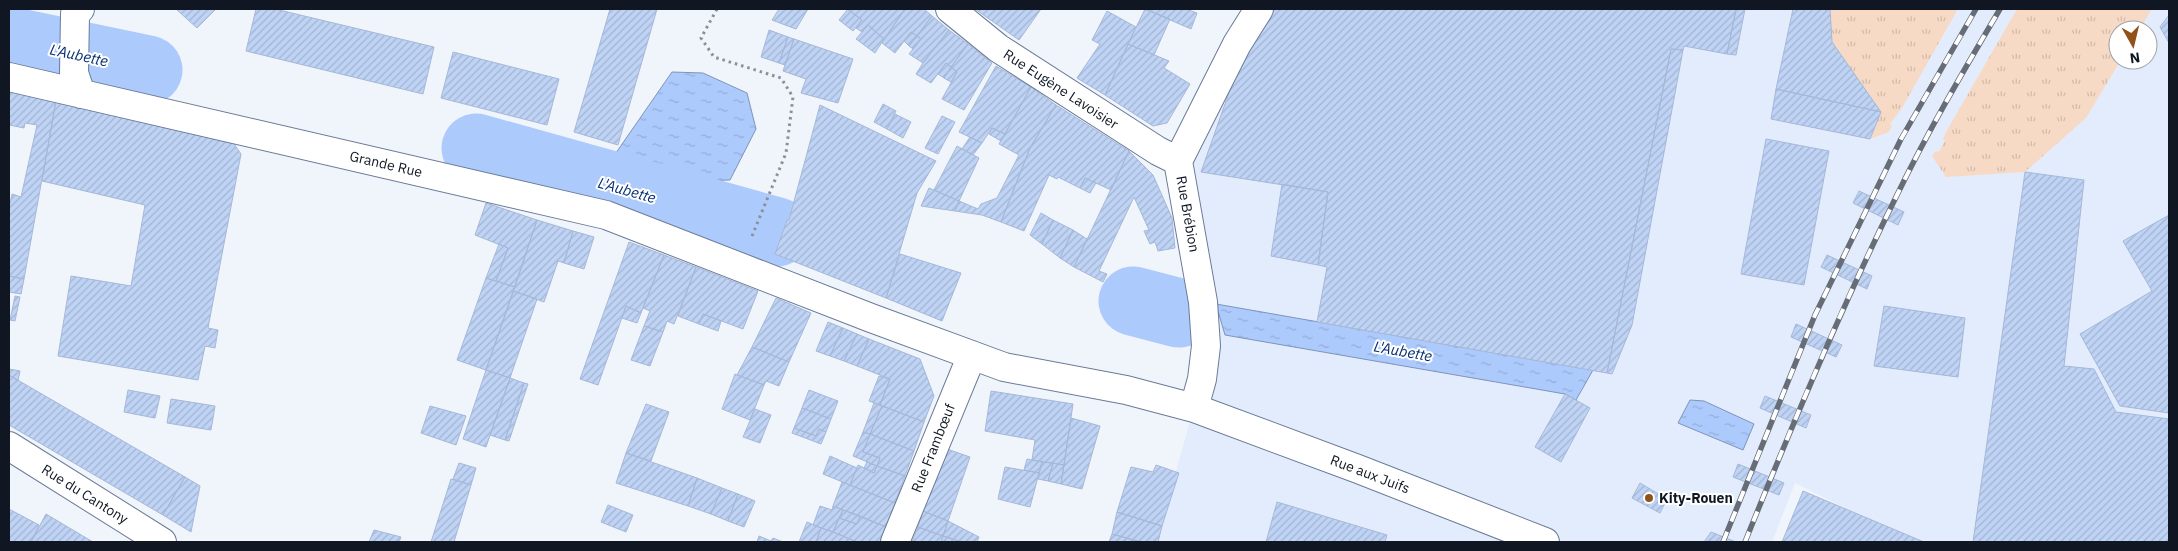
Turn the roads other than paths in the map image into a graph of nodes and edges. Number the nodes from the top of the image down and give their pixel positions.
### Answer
1 (950, 9) edge
2 (1259, 9) edge
3 (77, 11) edge
4 (9, 77) edge
5 (78, 83) junction
6 (1178, 161) junction
7 (972, 355) junction
8 (1194, 408) junction
9 (9, 446) edge
10 (162, 542) edge
11 (895, 542) edge
12 (1545, 542) edge

1 - 6 street, Rue Eugène Lavoisier
2 - 6 street, Rue Brébion
3 - 5 street
4 - 5 street, Grande Rue
5 - 7 street, Grande Rue
6 - 8 street, Rue Brébion
7 - 8 street, Rue aux Juifs
7 - 11 street, Rue Frambœuf
8 - 12 street, Rue aux Juifs
9 - 10 street, Rue du Cantony

